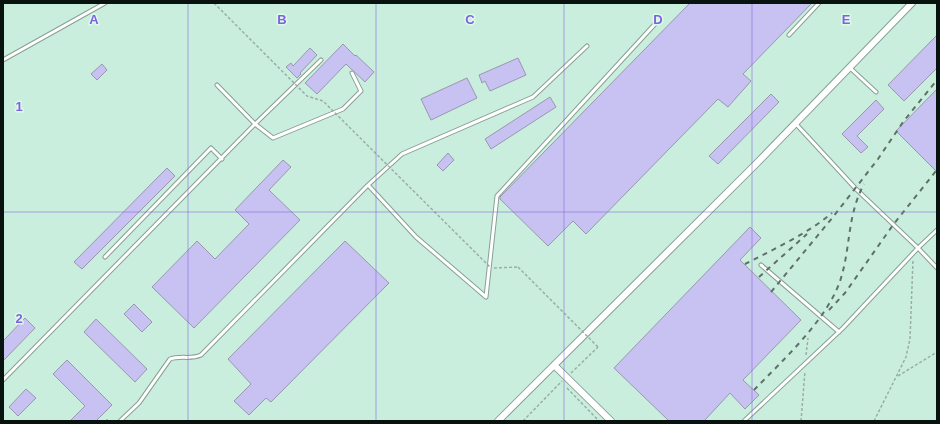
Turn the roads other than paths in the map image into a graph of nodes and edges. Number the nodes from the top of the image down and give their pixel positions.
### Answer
1 (105, 3) edge
2 (819, 3) edge
3 (912, 3) edge
4 (655, 24) dead end
5 (789, 35) dead end
6 (586, 46) dead end
7 (3, 60) edge
8 (321, 60) dead end
9 (850, 67) junction
10 (352, 73) dead end
11 (217, 85) dead end
12 (876, 92) dead end
13 (795, 123) junction
14 (256, 124) junction
15 (222, 159) junction
16 (368, 185) junction
17 (937, 230) edge
18 (918, 248) junction
19 (105, 257) dead end
20 (761, 265) dead end
21 (937, 268) edge
22 (839, 332) junction
23 (554, 365) junction
24 (3, 380) edge
25 (120, 421) edge
26 (498, 421) edge
27 (611, 421) edge
28 (744, 421) edge

1 - 7 lane
2 - 5 lane
3 - 9 street
4 - 16 lane
6 - 16 lane
8 - 14 lane
9 - 12 lane
9 - 13 street
10 - 14 lane
11 - 14 lane
13 - 18 lane
13 - 23 street
14 - 15 lane
15 - 19 lane
15 - 24 lane
16 - 25 lane
17 - 18 lane
18 - 21 lane
18 - 22 lane
20 - 22 lane
22 - 28 lane
23 - 26 street
23 - 27 street

